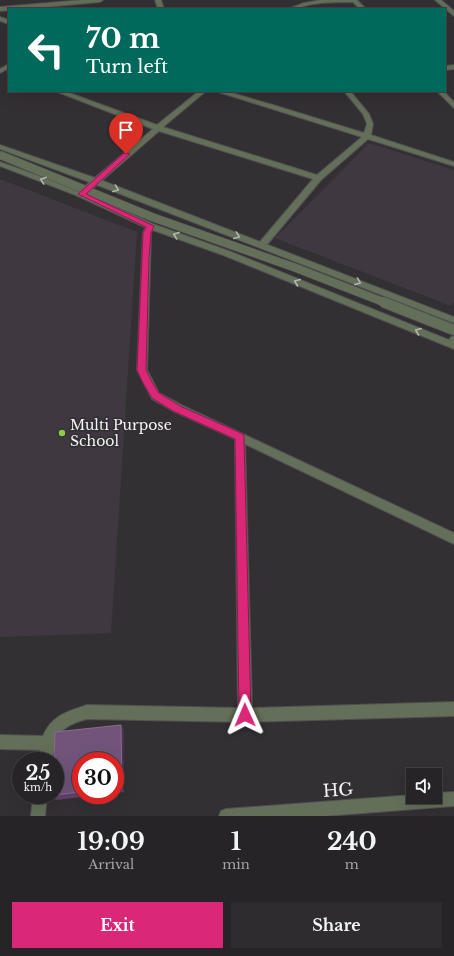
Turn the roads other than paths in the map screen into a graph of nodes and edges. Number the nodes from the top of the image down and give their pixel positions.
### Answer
1 (100, 0) edge
2 (354, 0) edge
3 (438, 0) edge
4 (11, 8) edge
5 (293, 8) edge
6 (362, 8) edge
7 (454, 14) edge
8 (61, 92) edge
9 (202, 92) edge
10 (221, 92) edge
11 (348, 92) edge
12 (441, 92) edge
13 (454, 106) edge
14 (158, 128) junction
15 (367, 136) junction
16 (0, 147) edge
17 (0, 155) edge
18 (0, 164) edge
19 (454, 164) edge
20 (318, 178) junction
21 (95, 181) junction
22 (81, 194) junction
23 (150, 226) junction
24 (262, 245) junction
25 (454, 320) edge
26 (454, 330) edge
27 (453, 343) edge
28 (240, 437) junction
29 (454, 539) edge
30 (454, 709) edge
31 (245, 715) junction
32 (0, 742) edge
33 (47, 743) junction
34 (46, 752) edge
35 (454, 799) edge
36 (39, 804) edge
37 (38, 816) edge
38 (226, 816) edge

1 - 4 street
2 - 5 street
2 - 6 street
3 - 7 street
8 - 14 street
9 - 14 street
10 - 15 street
11 - 15 street
12 - 13 street
14 - 20 street
14 - 21 street
15 - 19 street
15 - 20 street
16 - 21 street
17 - 26 street, bridge
22 -> 18 street
20 - 24 street
21 - 22 street
21 -> 24 street
22 - 23 street
27 -> 23 street
23 - 28 street
24 -> 25 street
28 - 29 street
28 - 31 street
30 - 31 street
31 - 33 street
32 - 33 street
33 - 34 street
35 - 38 street, HG
36 - 37 street

